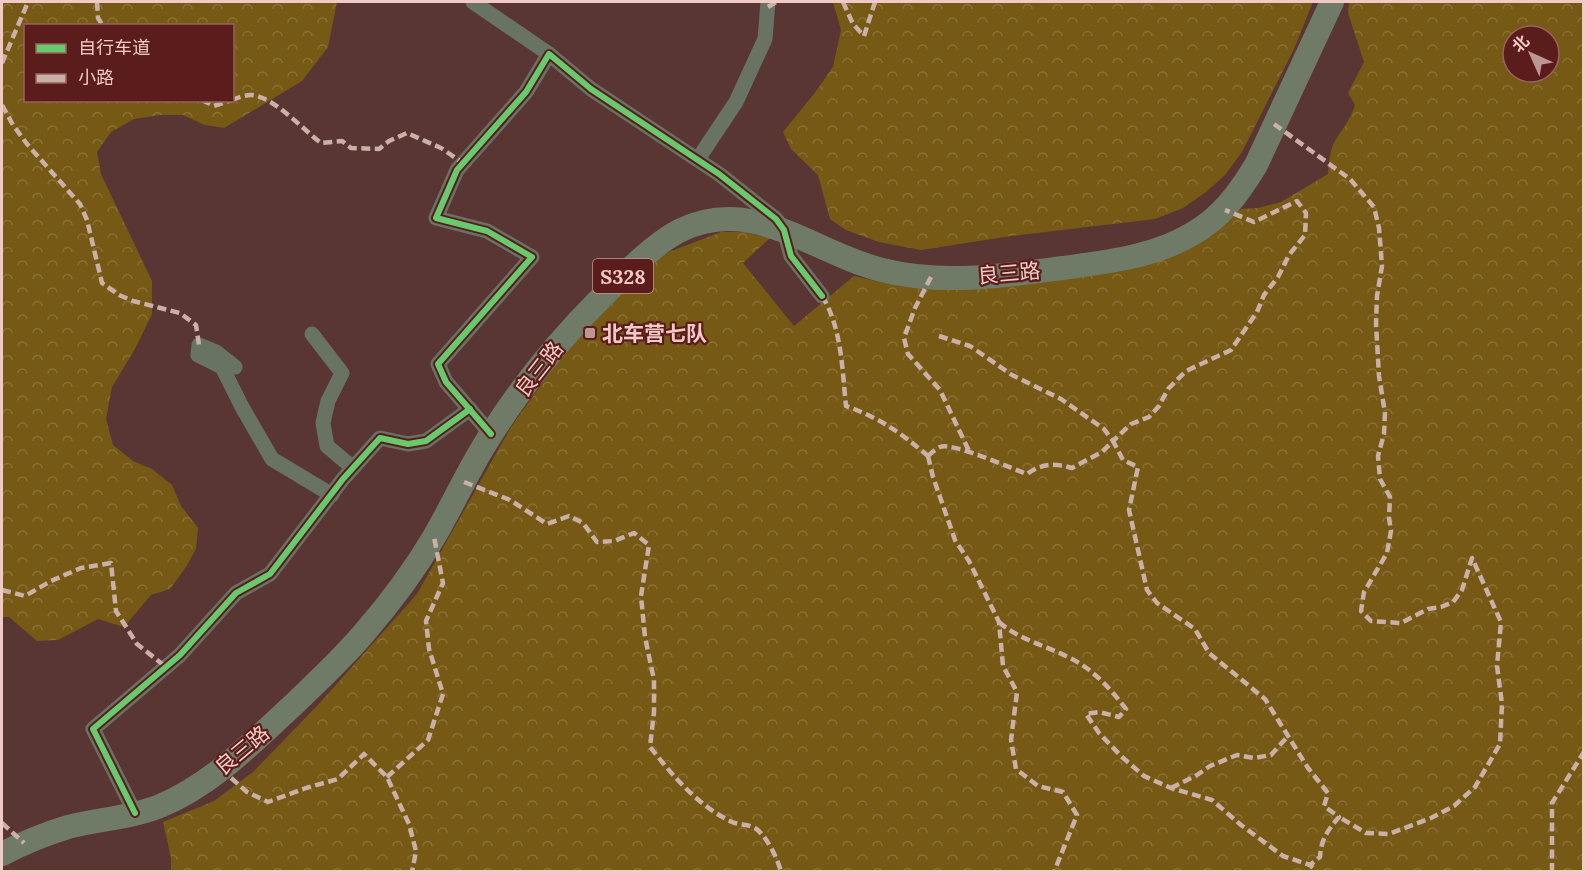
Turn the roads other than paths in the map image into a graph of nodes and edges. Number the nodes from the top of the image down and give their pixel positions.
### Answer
1 (472, 2) edge
2 (1332, 2) edge
3 (766, 3) edge
4 (549, 54) junction
5 (698, 159) junction
6 (784, 230) junction
7 (822, 296) dead end
8 (312, 334) dead end
9 (235, 367) dead end
10 (470, 409) junction
11 (491, 434) junction
12 (353, 468) junction
13 (332, 495) junction
14 (135, 813) junction
15 (2, 854) edge

1 - 4 street
2 - 6 main road, 良三路 / S328
3 - 5 street
4 - 5 street
4 - 10 street
5 - 6 street
6 - 7 street
6 - 11 main road, 良三路 / S328
8 - 12 street
9 - 13 street
10 - 11 street
10 - 12 street
11 - 14 main road, 良三路 / S328
12 - 13 street
13 - 14 street
14 - 15 main road, 良三路 / S328

